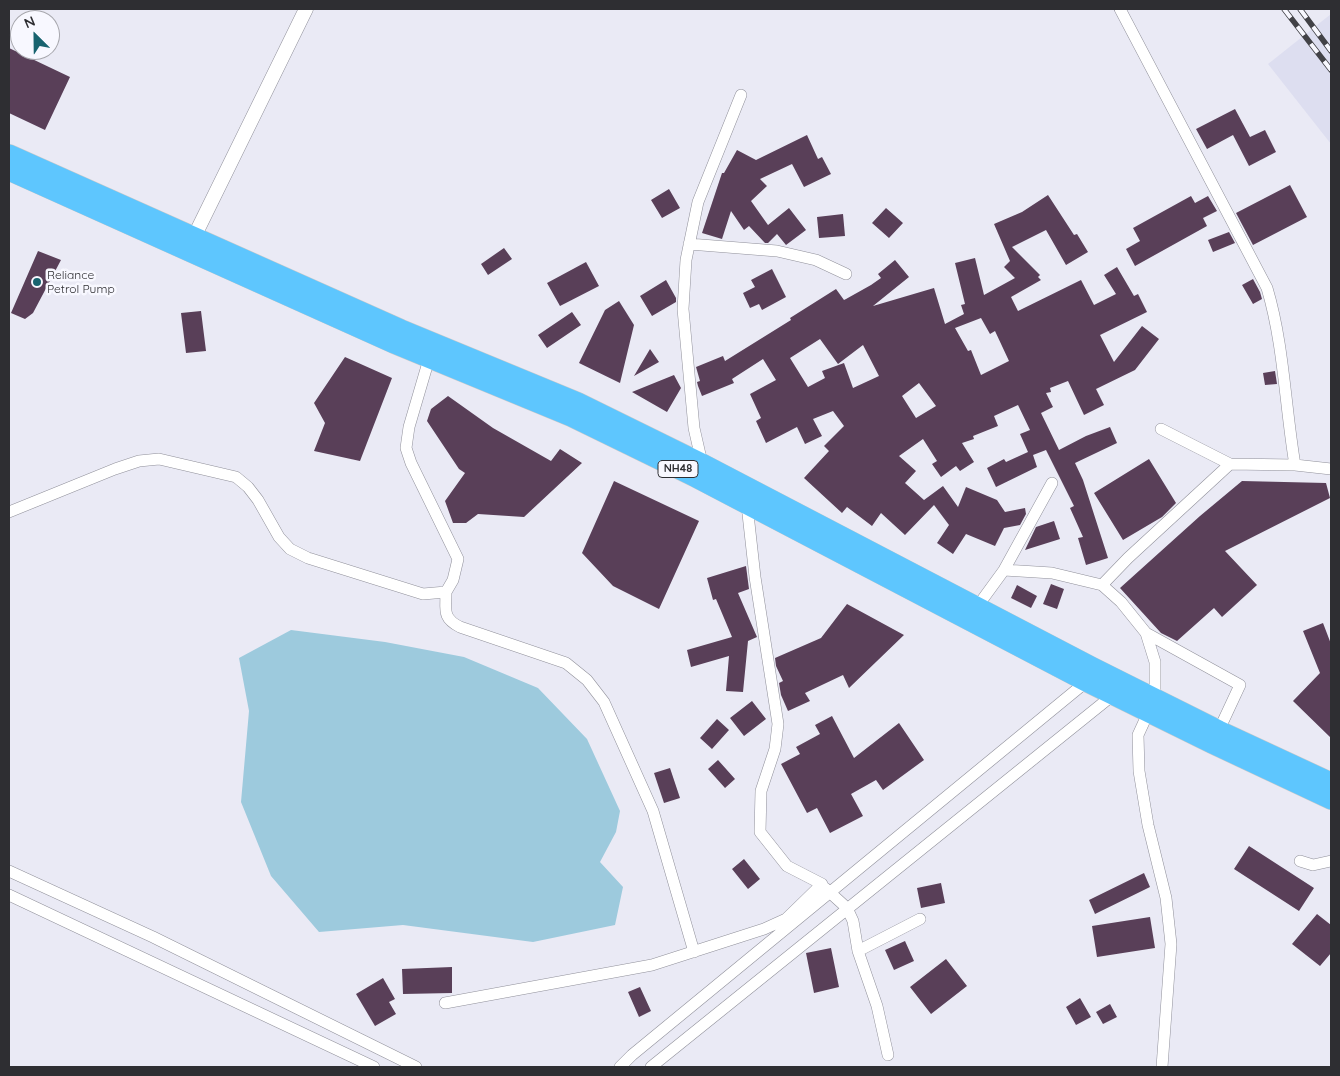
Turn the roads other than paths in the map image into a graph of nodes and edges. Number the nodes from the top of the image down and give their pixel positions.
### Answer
1 (306, 9) edge
2 (1120, 9) edge
3 (741, 95) dead end
4 (9, 154) edge
5 (9, 171) edge
6 (194, 237) junction
7 (689, 244) junction
8 (846, 274) dead end
9 (429, 358) junction
10 (1161, 429) dead end
11 (1230, 464) junction
12 (1295, 464) junction
13 (1331, 469) edge
14 (698, 470) junction
15 (1052, 483) dead end
16 (747, 505) junction
17 (9, 512) edge
18 (825, 537) junction
19 (1004, 570) junction
20 (1102, 585) junction
21 (446, 592) junction
22 (977, 607) junction
23 (1146, 633) junction
24 (1086, 682) junction
25 (1113, 695) junction
26 (1152, 706) junction
27 (1219, 730) junction
28 (1331, 782) edge
29 (1331, 800) edge
30 (1331, 861) edge
31 (1300, 862) dead end
32 (9, 871) edge
33 (826, 888) junction
34 (9, 895) edge
35 (847, 908) junction
36 (920, 919) dead end
37 (858, 951) junction
38 (694, 952) junction
39 (445, 1003) dead end
40 (888, 1055) dead end
41 (374, 1067) edge
42 (416, 1067) edge
43 (620, 1067) edge
44 (651, 1067) edge
45 (1162, 1067) edge

1 - 6 street
2 - 12 street
3 - 7 street
4 - 6 highway, NH48
5 - 9 highway, NH48
6 - 14 highway, NH48
7 - 8 street
7 - 14 street
9 - 14 highway, NH48
9 - 21 street
10 - 11 street
11 - 12 street
11 - 20 street
12 - 13 street
14 - 16 highway, NH48
14 - 18 highway, NH48
15 - 19 street
16 - 18 highway, NH48
16 - 33 street
17 - 21 street
18 - 22 highway, NH48
18 - 24 highway, NH48
19 - 20 street
19 - 22 street
20 - 23 street
21 - 38 street
22 - 26 highway, NH48
23 - 26 street
23 - 27 street
24 - 25 highway, NH48
24 - 33 street
25 - 26 highway, NH48
25 - 35 street
26 - 27 highway, NH48
26 - 29 highway, NH48
26 - 45 street
27 - 28 highway, NH48
30 - 31 street
32 - 42 street
33 - 35 street
33 - 38 street
33 - 43 street
34 - 41 street
35 - 37 street
35 - 44 street
36 - 37 street
37 - 40 street
38 - 39 street

